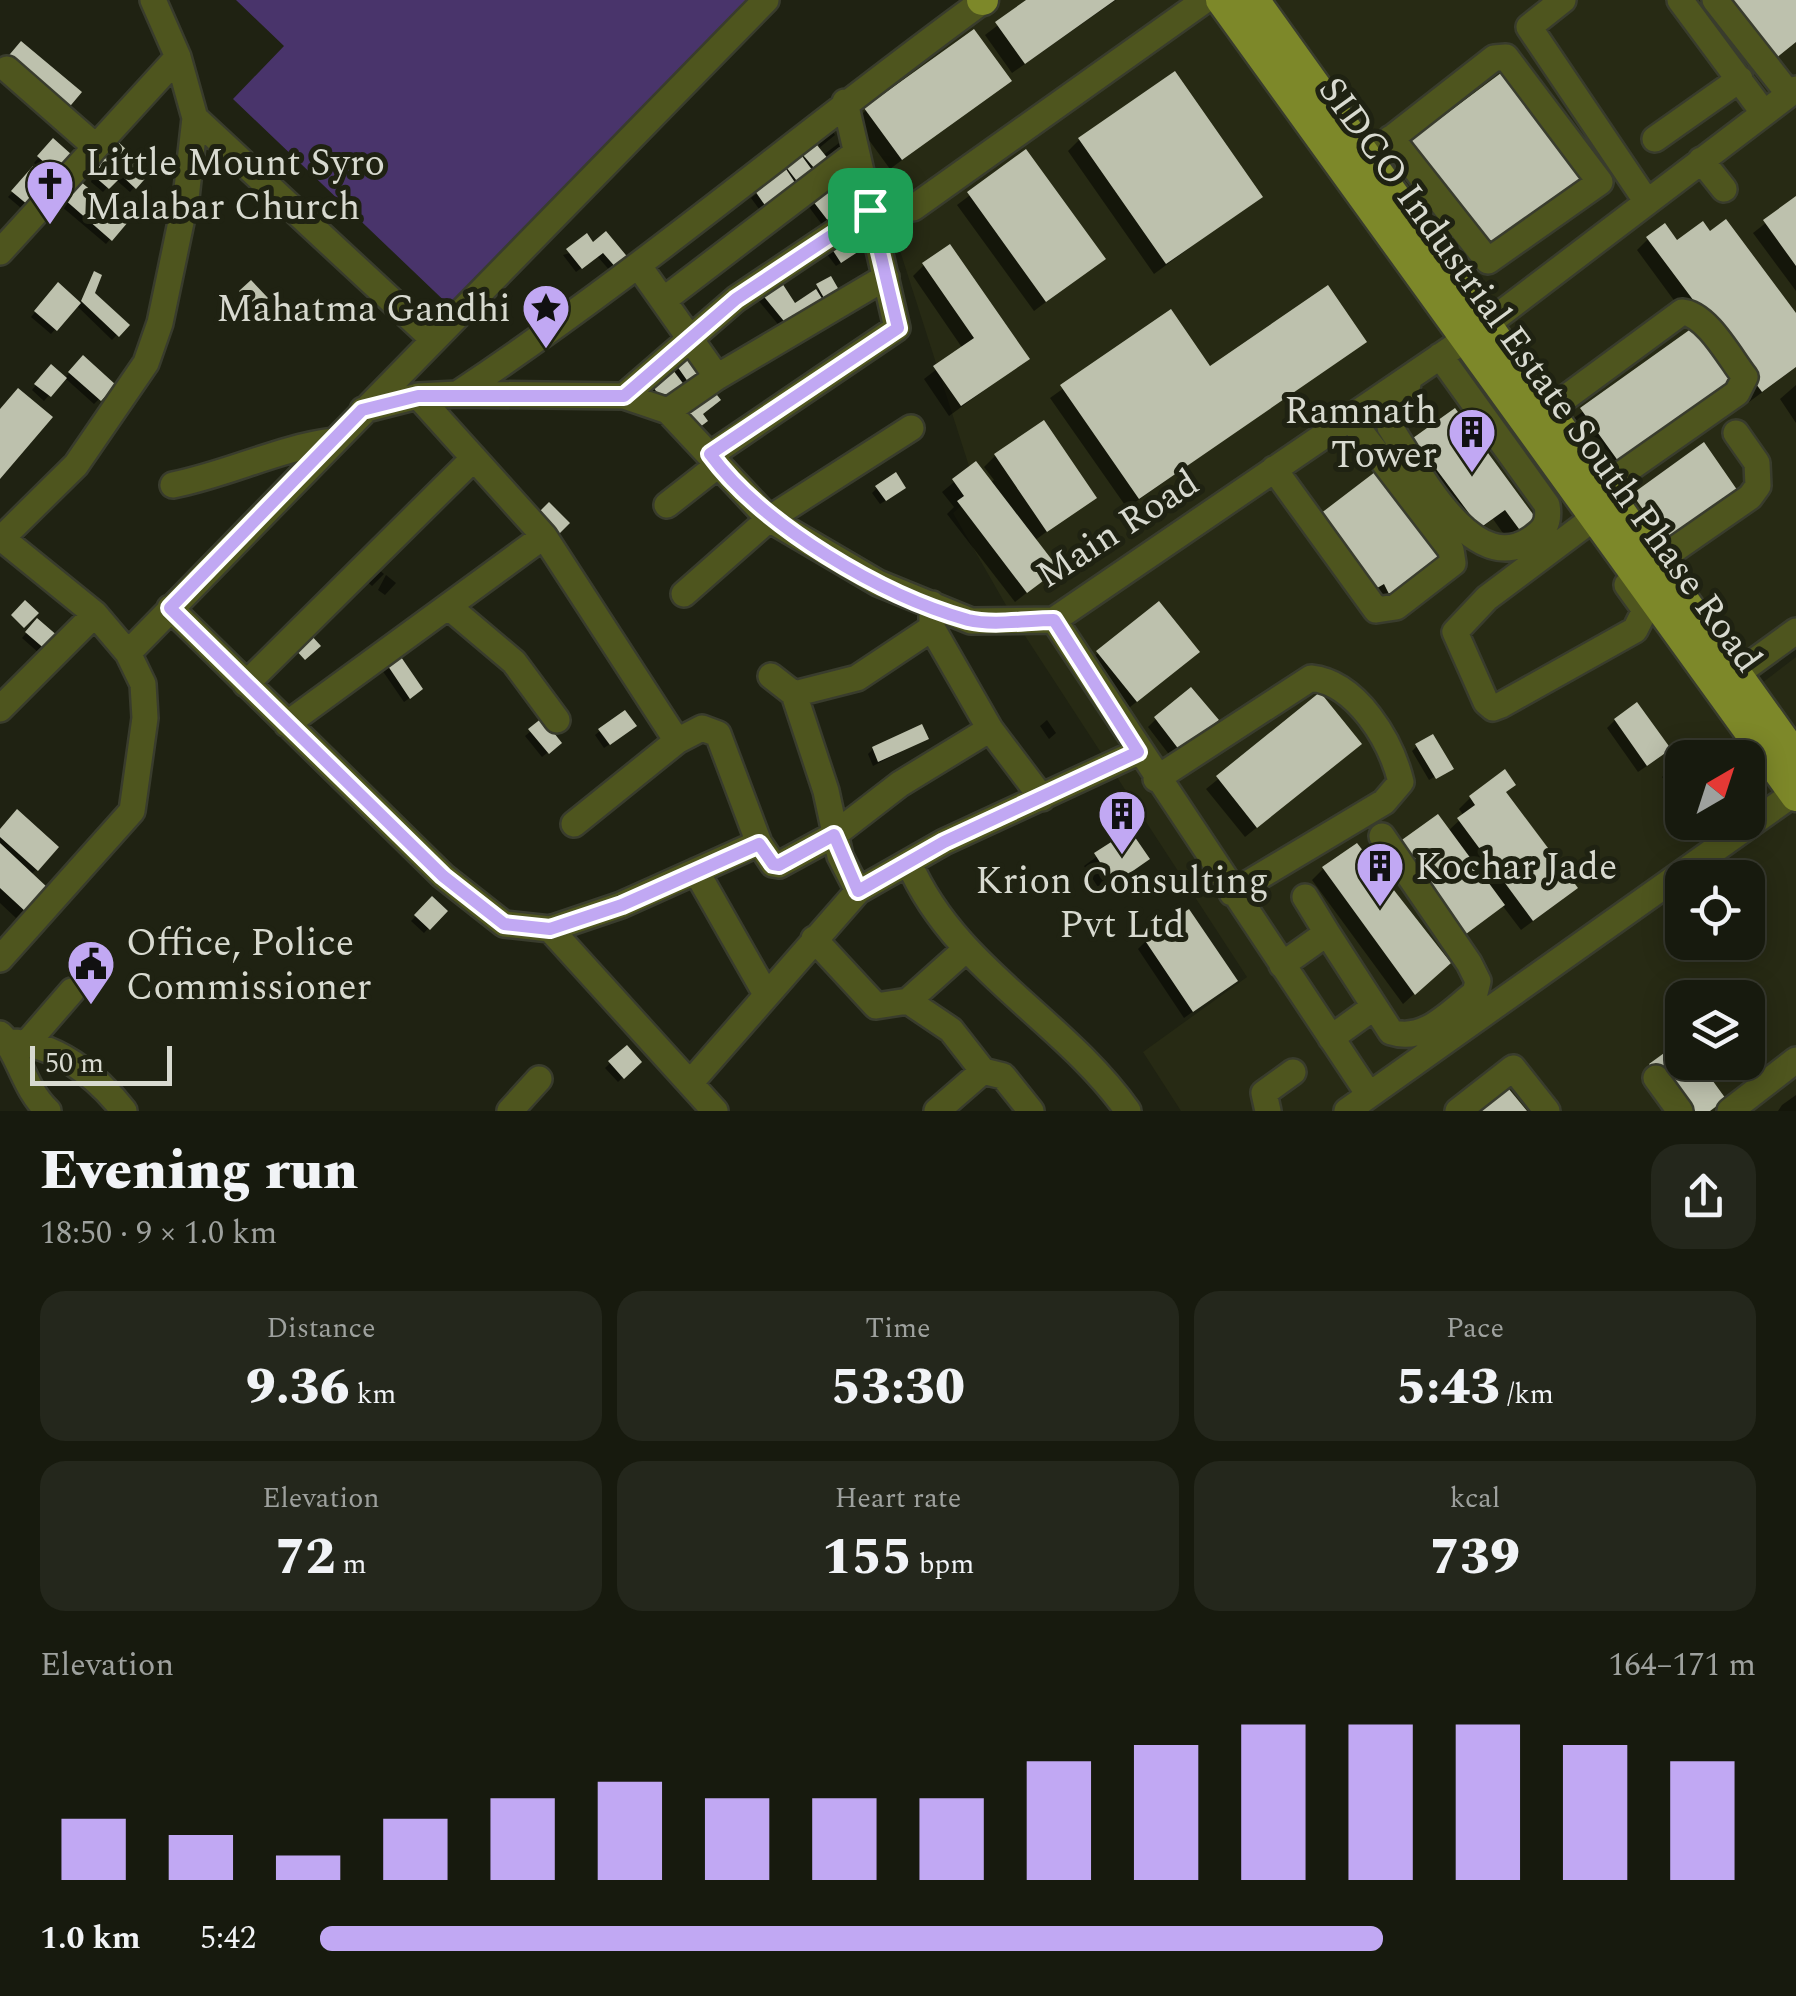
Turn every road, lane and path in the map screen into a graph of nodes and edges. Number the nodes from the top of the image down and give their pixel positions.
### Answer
1 (153, 0) edge
2 (766, 0) edge
3 (982, 0) edge
4 (1205, 0) edge
5 (1221, 0) edge
6 (1254, 0) edge
7 (1563, 0) edge
8 (1680, 0) edge
9 (1715, 0) edge
10 (178, 56) junction
11 (7, 69) dead end
12 (1740, 79) junction
13 (1792, 92) edge
14 (844, 102) junction
15 (1763, 112) junction
16 (196, 118) junction
17 (1391, 138) junction
18 (1655, 140) dead end
19 (96, 147) junction
20 (856, 153) junction
21 (1366, 158) junction
22 (1700, 160) junction
23 (1724, 189) dead end
24 (1647, 202) junction
25 (913, 208) dead end
26 (870, 210) junction
27 (0, 252) edge
28 (638, 265) junction
29 (886, 277) junction
30 (665, 299) junction
31 (688, 336) junction
32 (432, 340) junction
33 (1464, 340) junction
34 (717, 377) junction
35 (1410, 377) junction
36 (458, 394) junction
37 (418, 396) junction
38 (624, 396) junction
39 (362, 410) junction
40 (1549, 410) junction
41 (668, 412) junction
42 (1350, 418) junction
43 (911, 428) dead end
44 (1736, 433) dead end
45 (334, 441) junction
46 (474, 458) junction
47 (714, 460) junction
48 (1274, 469) junction
49 (173, 484) dead end
50 (1603, 487) junction
51 (667, 505) dead end
52 (769, 518) junction
53 (1590, 521) junction
54 (544, 536) junction
55 (1, 538) edge
56 (1655, 563) junction
57 (684, 594) dead end
58 (450, 607) junction
59 (170, 608) junction
60 (95, 614) junction
61 (932, 616) junction
62 (1054, 620) junction
63 (1796, 630) edge
64 (128, 653) junction
65 (771, 676) dead end
66 (1727, 681) junction
67 (246, 684) junction
68 (794, 694) junction
69 (0, 710) edge
70 (558, 720) dead end
71 (287, 724) junction
72 (990, 729) junction
73 (678, 742) junction
74 (1138, 752) junction
75 (1796, 757) edge
76 (1156, 779) junction
77 (1795, 794) edge
78 (1042, 798) junction
79 (574, 824) dead end
80 (834, 835) junction
81 (1382, 836) dead end
82 (759, 844) junction
83 (908, 863) junction
84 (696, 871) junction
85 (858, 891) junction
86 (1232, 893) junction
87 (1305, 897) dead end
88 (550, 929) junction
89 (1327, 933) junction
90 (814, 939) junction
91 (966, 950) junction
92 (0, 959) edge
93 (1282, 965) junction
94 (72, 991) dead end
95 (766, 994) junction
96 (908, 1001) junction
97 (1374, 1007) junction
98 (1331, 1038) junction
99 (12, 1040) edge
100 (1796, 1060) edge
101 (983, 1071) junction
102 (1293, 1072) dead end
103 (1656, 1078) dead end
104 (538, 1079) dead end
105 (692, 1081) junction
106 (1368, 1093) junction
107 (48, 1111) edge
108 (124, 1111) edge
109 (510, 1111) edge
110 (715, 1111) edge
111 (938, 1111) edge
112 (1032, 1111) edge
113 (1128, 1111) edge
114 (1268, 1111) edge
115 (1347, 1111) edge
116 (1458, 1111) edge
117 (1546, 1111) edge
118 (1680, 1111) edge
119 (1730, 1111) edge

1 - 10 street
2 - 32 street
3 - 14 street
4 - 25 street
5 - 33 main road, SIDCO Industrial Estate South Phase Road
6 - 21 main road, SIDCO Industrial Estate South Phase Road
7 - 24 street
8 - 12 street
9 - 13 street
10 - 16 street
10 - 19 street
11 - 19 street
12 - 15 street
12 - 18 street
13 - 15 street, Main Road
14 - 20 street
14 - 28 street
15 - 22 street, Main Road
16 - 32 street
16 - 55 street
17 - 17 street
17 - 21 street
19 - 27 street
20 - 26 street
20 - 30 street
21 - 33 main road, SIDCO Industrial Estate South Phase Road
22 - 23 street
22 - 24 street, Main Road
24 - 33 street, Main Road
26 - 29 street
26 - 31 street
28 - 30 street
28 - 36 street
29 - 34 street
29 - 47 street
30 - 31 street
31 - 34 street
31 - 38 street
32 - 39 street
33 - 35 street, Main Road
33 - 35 street
33 - 40 main road, SIDCO Industrial Estate South Phase Road
33 - 53 main road, SIDCO Industrial Estate South Phase Road
34 - 41 street
35 - 42 street, Main Road
36 - 37 street, Main Road
36 - 38 street, Main Road
37 - 39 street, Main Road
37 - 46 street
38 - 41 street, Main Road
39 - 45 street
40 - 50 main road, SIDCO Industrial Estate South Phase Road
40 - 50 street
41 - 47 street, Main Road
42 - 48 street, Main Road
42 - 48 street
43 - 52 street
44 - 56 street
45 - 49 street
45 - 59 street
46 - 54 street
46 - 67 street
47 - 51 street
47 - 52 street, Main Road
48 - 62 street, Main Road
50 - 56 main road, SIDCO Industrial Estate South Phase Road
52 - 57 street
52 - 61 street, Main Road
53 - 53 street
53 - 66 main road, SIDCO Industrial Estate South Phase Road
54 - 58 street
54 - 73 street
55 - 60 street
56 - 66 main road, SIDCO Industrial Estate South Phase Road
58 - 70 street
58 - 71 street
59 - 64 street
59 - 67 street
60 - 64 street
60 - 69 street
61 - 62 street, Main Road
61 - 68 street
61 - 72 street
62 - 74 street
63 - 66 street
64 - 92 street
65 - 68 street
66 - 75 main road, SIDCO Industrial Estate South Phase Road
66 - 77 main road, SIDCO Industrial Estate South Phase Road
67 - 71 street
68 - 80 street
71 - 88 street
72 - 78 street
72 - 80 street
73 - 79 street
73 - 82 street
74 - 76 street
74 - 78 street
76 - 86 street
76 - 86 street
77 - 106 street
78 - 83 street
80 - 82 street
80 - 85 street
81 - 97 street
82 - 84 street
83 - 85 street
83 - 91 street
84 - 88 street
84 - 95 street
85 - 90 street
86 - 93 street
87 - 89 street
88 - 105 street
89 - 93 street
89 - 97 street
90 - 95 street
90 - 96 street
91 - 96 street
91 - 113 street
93 - 98 street
94 - 99 street
95 - 105 street
96 - 101 street
97 - 98 street
98 - 106 street
99 - 107 street
99 - 108 street
100 - 119 street
101 - 111 street
101 - 112 street
102 - 114 street
103 - 118 street
104 - 109 street
105 - 110 street
106 - 115 street
116 - 117 street

